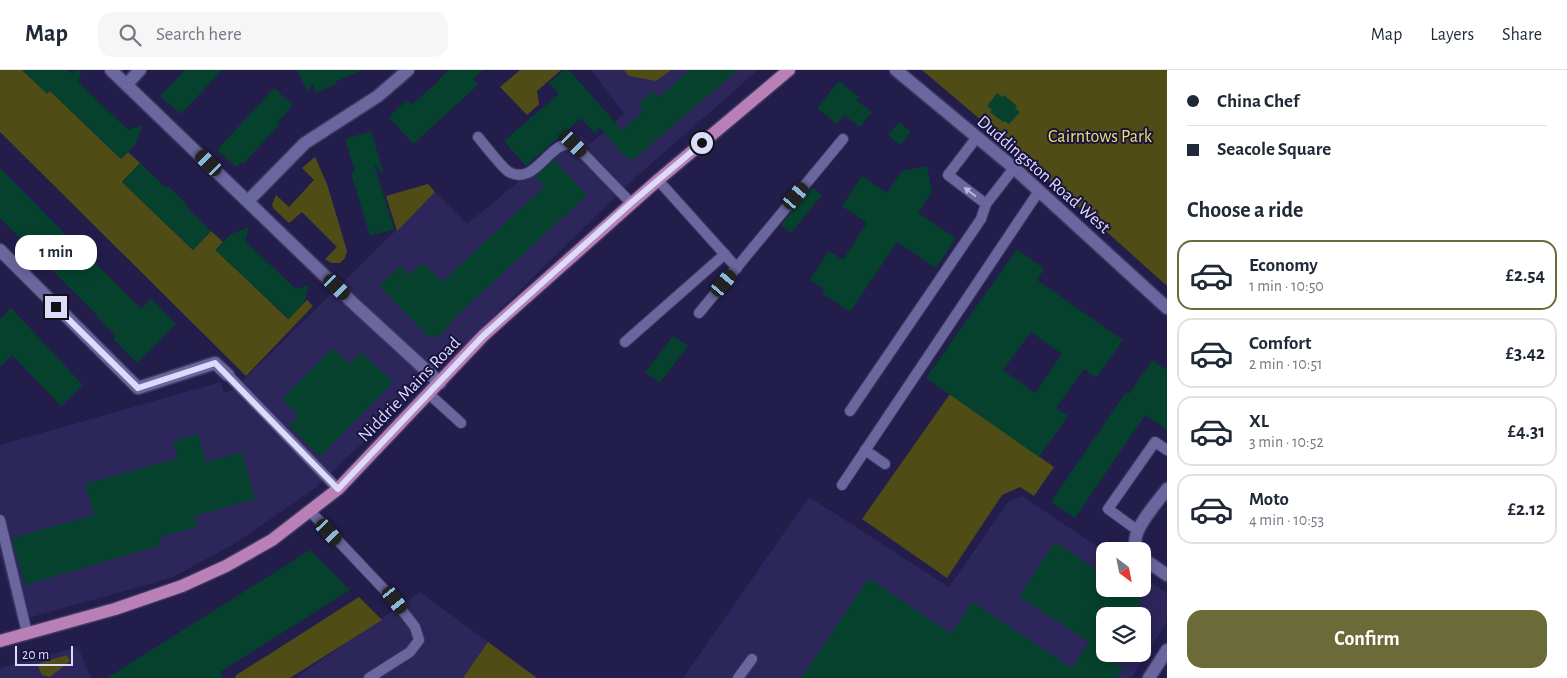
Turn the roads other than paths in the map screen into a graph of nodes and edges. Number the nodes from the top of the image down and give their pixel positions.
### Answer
1 (111, 70) edge
2 (140, 70) edge
3 (408, 70) edge
4 (789, 70) edge
5 (896, 70) edge
6 (126, 84) junction
7 (478, 137) dead end
8 (976, 137) junction
9 (843, 139) dead end
10 (1014, 168) junction
11 (658, 180) junction
12 (1039, 191) junction
13 (248, 201) junction
14 (631, 203) junction
15 (986, 204) junction
16 (0, 250) edge
17 (725, 254) junction
18 (737, 268) junction
19 (1167, 308) edge
20 (699, 313) dead end
21 (625, 342) dead end
22 (228, 375) joint
23 (440, 383) junction
24 (429, 394) junction
25 (850, 411) dead end
26 (461, 423) dead end
27 (865, 450) junction
28 (1167, 450) edge
29 (884, 464) dead end
30 (842, 485) dead end
31 (338, 489) junction
32 (1167, 489) edge
33 (310, 511) junction
34 (0, 520) edge
35 (1137, 530) junction
36 (1134, 542) edge
37 (1151, 564) edge
38 (1167, 575) edge
39 (27, 633) junction
40 (0, 641) edge
41 (1167, 650) edge
42 (752, 659) dead end
43 (370, 678) edge
44 (738, 678) edge
45 (1149, 678) edge

1 - 6 street
2 - 6 street
3 - 13 street
4 - 11 main road, Niddrie Mains Road
5 - 8 street, Duddingston Road West
6 - 13 street
7 - 14 lane
8 - 10 street, Duddingston Road West
15 -> 8 lane
9 - 18 lane
10 - 12 street, Duddingston Road West
10 - 15 lane
11 - 14 main road, Niddrie Mains Road
11 - 17 lane
12 - 19 street, Duddingston Road West
12 - 27 lane
13 - 23 street
14 - 23 main road, Niddrie Mains Road
15 - 25 lane
16 - 22 street
17 - 18 lane
17 - 21 lane
18 - 20 lane
22 - 31 lane
23 - 24 main road, Niddrie Mains Road
24 - 26 lane
24 - 31 main road, Niddrie Mains Road
27 - 29 lane
27 - 30 lane
28 - 35 lane
31 - 33 main road, Niddrie Mains Road
32 - 35 street
33 - 39 main road, Niddrie Mains Road
33 - 43 lane
34 - 39 lane
35 - 36 street
37 - 38 street
39 - 40 main road, Niddrie Mains Road
41 - 45 street
42 - 44 lane

